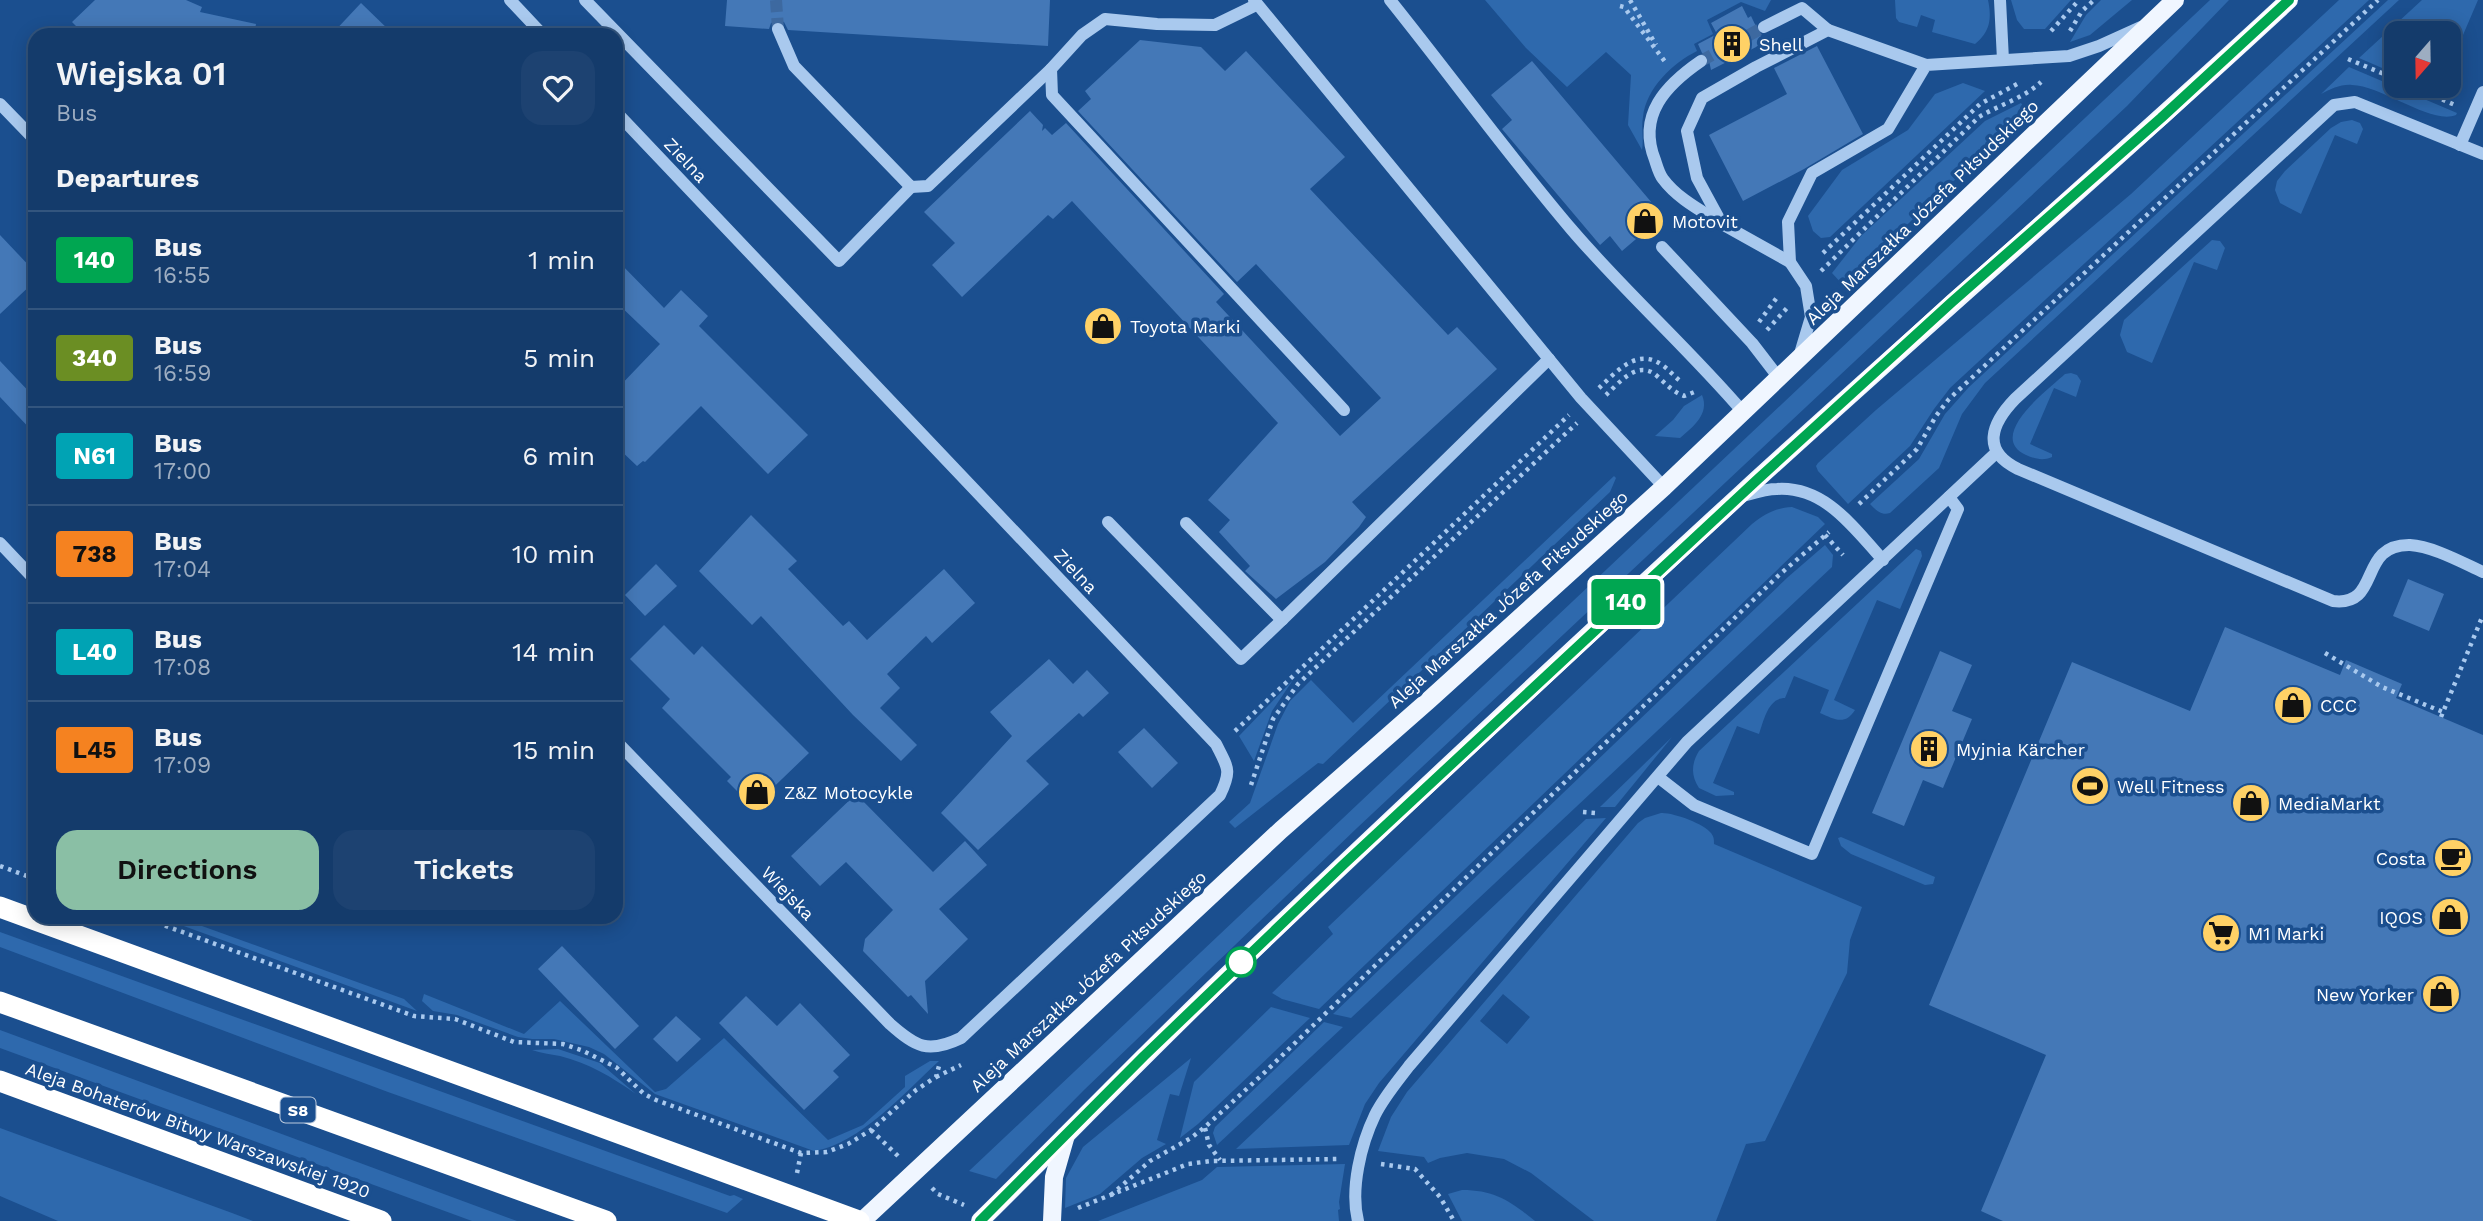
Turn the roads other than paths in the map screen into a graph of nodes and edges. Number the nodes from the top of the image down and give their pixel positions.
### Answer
1 (510, 0) edge
2 (585, 0) edge
3 (1390, 0) edge
4 (2000, 0) edge
5 (2175, 0) edge
6 (2289, 0) edge
7 (1255, 2) edge
8 (2151, 22) junction
9 (1764, 27) tunnel mouth
10 (536, 28) edge
11 (612, 28) edge
12 (778, 29) tunnel mouth
13 (1828, 30) junction
14 (623, 39) edge
15 (2003, 60) junction
16 (1701, 61) tunnel mouth
17 (1926, 65) junction
18 (1051, 69) junction
19 (2483, 92) edge
20 (0, 104) edge
21 (623, 119) edge
22 (28, 133) edge
23 (2460, 145) junction
24 (2483, 154) edge
25 (911, 187) junction
26 (1723, 224) junction
27 (1662, 247) dead end
28 (1790, 262) junction
29 (1549, 359) junction
30 (1798, 360) junction
31 (1779, 378) junction
32 (1344, 410) dead end
33 (1743, 412) junction
34 (1997, 452) junction
35 (1664, 487) junction
36 (1738, 497) junction
37 (1949, 497) junction
38 (1108, 522) dead end
39 (1185, 523) dead end
40 (0, 543) edge
41 (1883, 560) junction
42 (2483, 572) edge
43 (28, 573) edge
44 (1282, 620) junction
45 (623, 748) edge
46 (1658, 777) junction
47 (0, 907) edge
48 (28, 917) edge
49 (47, 924) edge
50 (0, 1002) edge
51 (945, 1045) joint
52 (0, 1081) edge
53 (1067, 1132) junction
54 (974, 1214) edge
55 (601, 1219) edge
56 (381, 1221) edge
57 (860, 1221) edge
58 (1052, 1221) edge
59 (1358, 1221) edge

1 - 10 street
2 - 11 street
3 - 33 street
4 - 15 street
5 - 8 main road, Aleja Marszałka Józefa Piłsudskiego
6 - 36 main road
7 - 18 street
7 - 29 street
8 - 15 street
8 - 30 main road, Aleja Marszałka Józefa Piłsudskiego
9 - 13 street
12 - 25 street
13 - 17 street
13 - 26 street
14 - 25 street
15 - 17 street
16 - 26 street
17 - 28 street
18 - 25 street
18 - 32 street
19 - 23 street
20 - 22 street
21 - 51 street, Zielna
23 - 24 street
23 - 34 street
26 - 28 street
27 - 31 street
28 - 30 street
29 - 35 street
29 - 44 street
30 - 31 main road, Aleja Marszałka Józefa Piłsudskiego
31 - 33 main road, Aleja Marszałka Józefa Piłsudskiego
33 - 35 main road, Aleja Marszałka Józefa Piłsudskiego
34 - 37 street
34 - 42 street
35 - 57 main road, Aleja Marszałka Józefa Piłsudskiego
36 - 41 street
36 - 53 main road
37 - 41 street
37 - 46 street
38 - 44 street
39 - 44 street
40 - 43 street
41 - 46 street
45 - 51 street, Wiejska
46 - 59 street
47 - 48 highway
49 - 57 highway
50 - 55 highway, S8
52 - 56 highway, Aleja Bohaterów Bitwy Warszawskiej 1920
53 - 54 main road
53 - 58 main road

